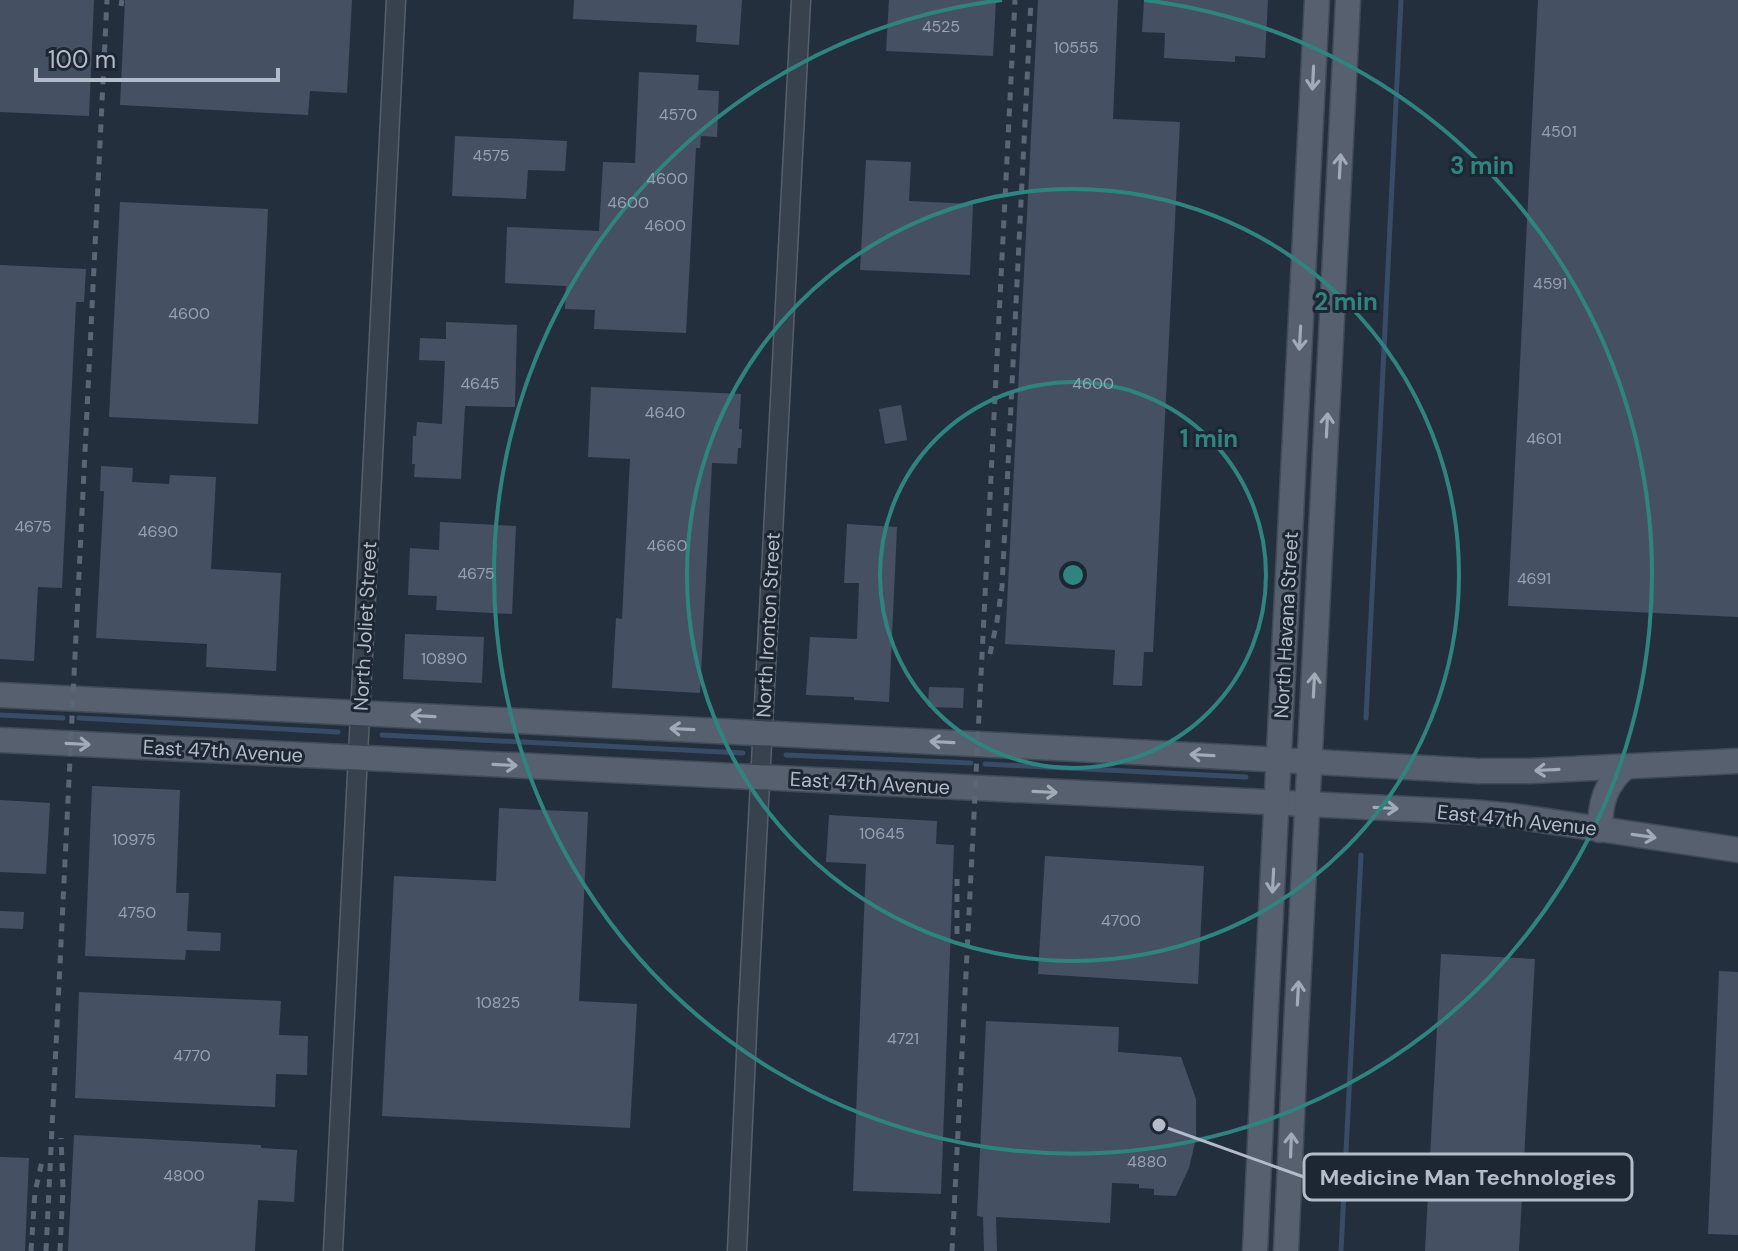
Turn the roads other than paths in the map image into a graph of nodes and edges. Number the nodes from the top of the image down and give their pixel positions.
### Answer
1 (396, 0) edge
2 (801, 0) edge
3 (1317, 0) edge
4 (1348, 0) edge
5 (0, 695) edge
6 (360, 713) junction
7 (762, 732) junction
8 (0, 740) edge
9 (358, 758) junction
10 (1279, 759) junction
11 (1738, 761) edge
12 (1310, 763) junction
13 (1625, 767) junction
14 (760, 778) junction
15 (1277, 803) junction
16 (1308, 805) junction
17 (1600, 830) junction
18 (1738, 850) edge
19 (333, 1251) edge
20 (737, 1251) edge
21 (1255, 1251) edge
22 (1286, 1251) edge

1 - 6 street, North Joliet Street
2 - 7 street, North Ironton Street
3 -> 10 main road, North Havana Street
12 -> 4 main road, North Havana Street
5 - 6 main road
7 -> 6 main road
6 - 9 street, North Joliet Street
10 -> 7 main road
7 - 14 street, North Ironton Street
8 -> 9 main road, East 47th Avenue
9 -> 14 main road, East 47th Avenue
9 - 19 street, North Joliet Street
10 - 12 main road
10 - 15 main road, North Havana Street
11 - 13 main road
13 -> 12 main road
12 - 16 main road, North Havana Street
13 - 17 main road
14 -> 15 main road, East 47th Avenue
14 - 20 street, North Ironton Street
15 - 16 main road, East 47th Avenue
15 -> 21 main road, North Havana Street
16 -> 17 main road, East 47th Avenue
22 -> 16 main road, North Havana Street
17 -> 18 main road, East 47th Avenue

